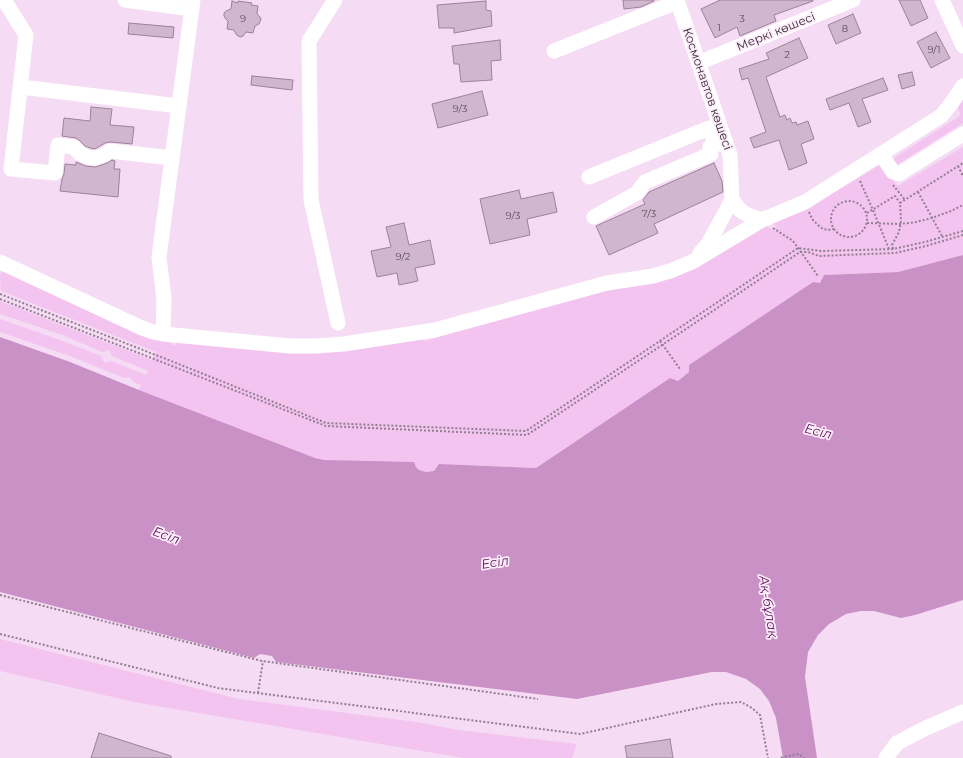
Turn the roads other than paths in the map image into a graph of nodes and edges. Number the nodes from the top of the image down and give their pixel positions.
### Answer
1 (4, 0) edge
2 (125, 0) edge
3 (335, 0) edge
4 (853, 0) edge
5 (942, 0) edge
6 (677, 1) edge
7 (192, 4) edge
8 (963, 46) edge
9 (554, 51) dead end
10 (698, 63) junction
11 (963, 86) edge
12 (20, 87) junction
13 (179, 106) junction
14 (963, 134) edge
15 (721, 142) junction
16 (881, 154) junction
17 (172, 158) junction
18 (589, 177) dead end
19 (732, 200) junction
20 (594, 217) dead end
21 (762, 220) junction
22 (0, 262) edge
23 (692, 262) junction
24 (338, 323) dead end
25 (163, 334) junction
26 (963, 712) edge
27 (886, 758) edge

1 - 12 street
2 - 7 street
3 - 24 street
4 - 10 street, Меркі көшесі
5 - 8 street
6 - 9 street
6 - 10 street, Космонавтов көшесі
7 - 13 street
10 - 15 street, Космонавтов көшесі
11 - 16 street
12 - 13 street
12 - 17 street
13 - 17 street
14 - 16 street
15 - 18 street
15 - 19 street, Космонавтов көшесі
15 - 20 street
16 - 21 street
17 - 25 street
19 - 21 street
19 - 23 street
21 - 23 street
22 - 25 street
23 - 25 street
26 - 27 street

